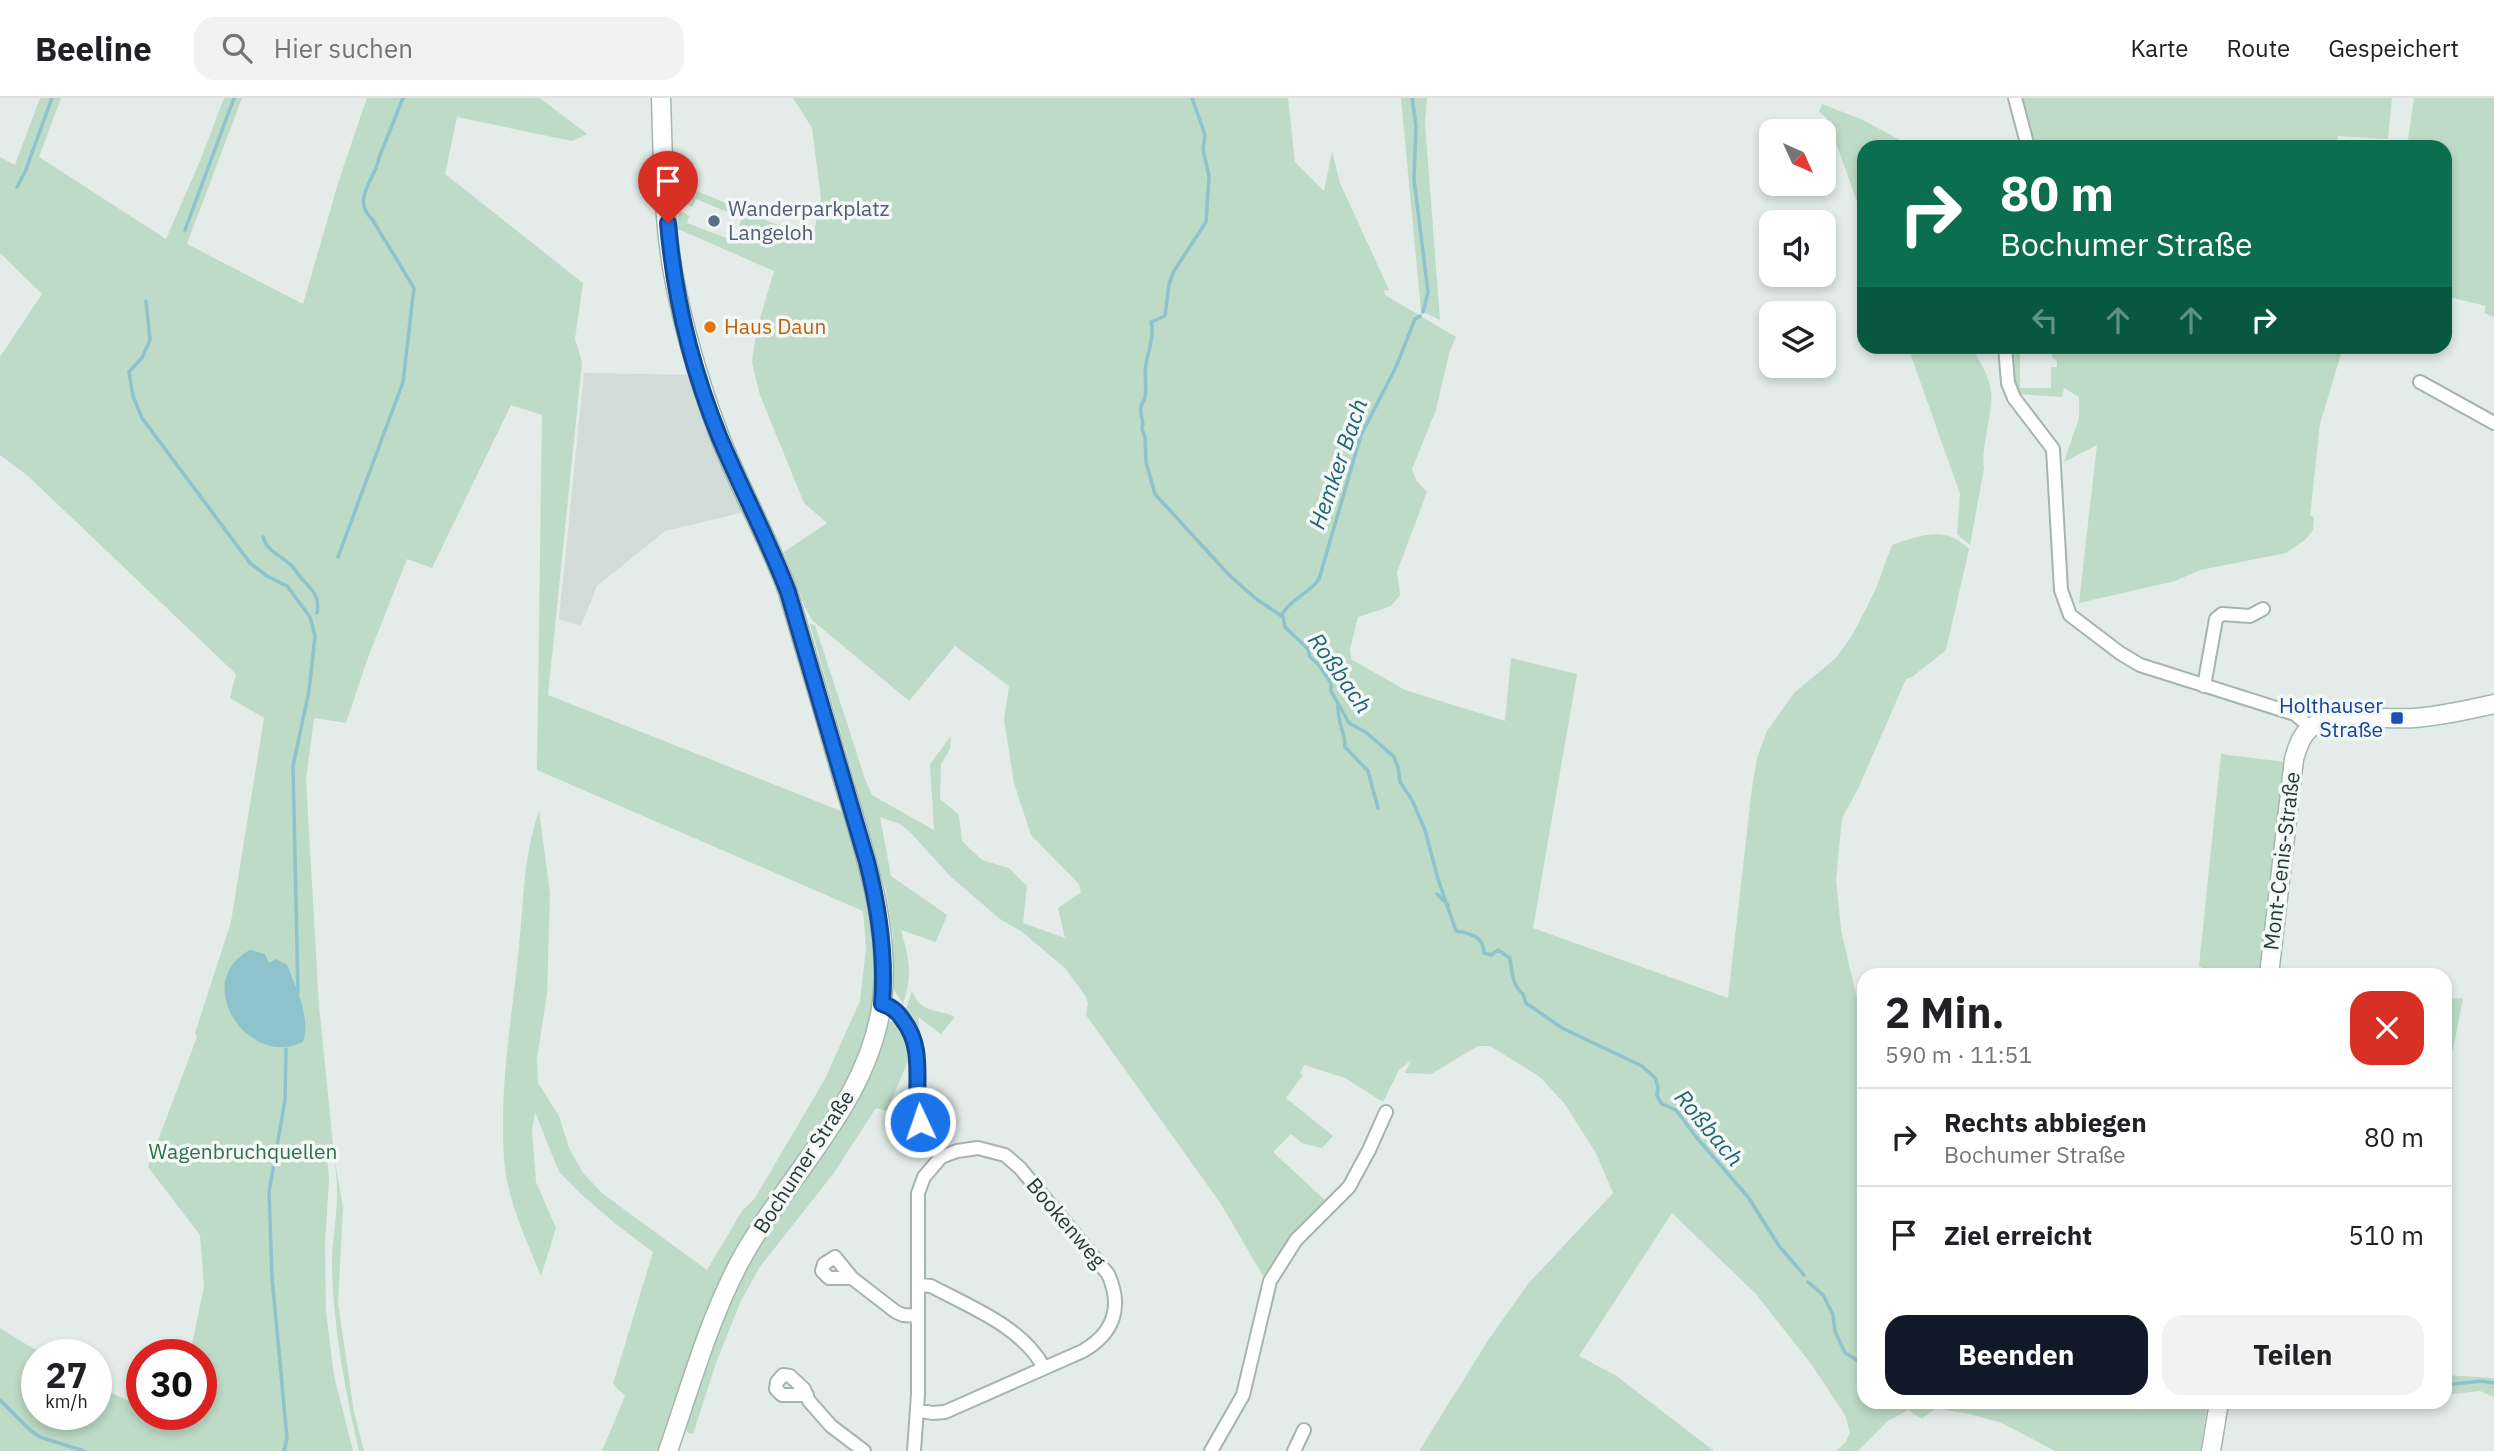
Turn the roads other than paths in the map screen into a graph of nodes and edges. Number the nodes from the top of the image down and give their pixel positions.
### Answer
1 (661, 98) edge
2 (2015, 98) edge
3 (2026, 140) edge
4 (2006, 354) edge
5 (2420, 382) dead end
6 (2494, 423) edge
7 (2263, 609) dead end
8 (2204, 686) junction
9 (2494, 704) edge
10 (2311, 728) junction
11 (2270, 968) edge
12 (882, 1004) junction
13 (1386, 1112) dead end
14 (941, 1157) junction
15 (852, 1278) dead end
16 (918, 1285) junction
17 (918, 1316) junction
18 (1044, 1368) junction
19 (807, 1395) dead end
20 (2218, 1409) edge
21 (917, 1410) junction
22 (1304, 1430) dead end
23 (668, 1451) edge
24 (864, 1451) edge
25 (914, 1451) edge
26 (1211, 1451) edge
27 (1294, 1451) edge
28 (2211, 1451) edge

1 - 12 main road, Bochumer Straße
2 - 3 street
4 - 8 street
5 - 6 street
7 - 8 street
8 - 10 street
9 - 10 main road
10 - 11 main road, Mont-Cenis-Straße
12 - 14 street
12 - 23 main road, Bochumer Straße
13 - 26 street
14 - 16 street
14 - 18 street, Bookenweg
15 - 17 street
16 - 17 street
16 - 18 street
17 - 21 street
18 - 21 street, Bookenweg
19 - 24 street
20 - 28 main road
21 - 25 street
22 - 27 street

